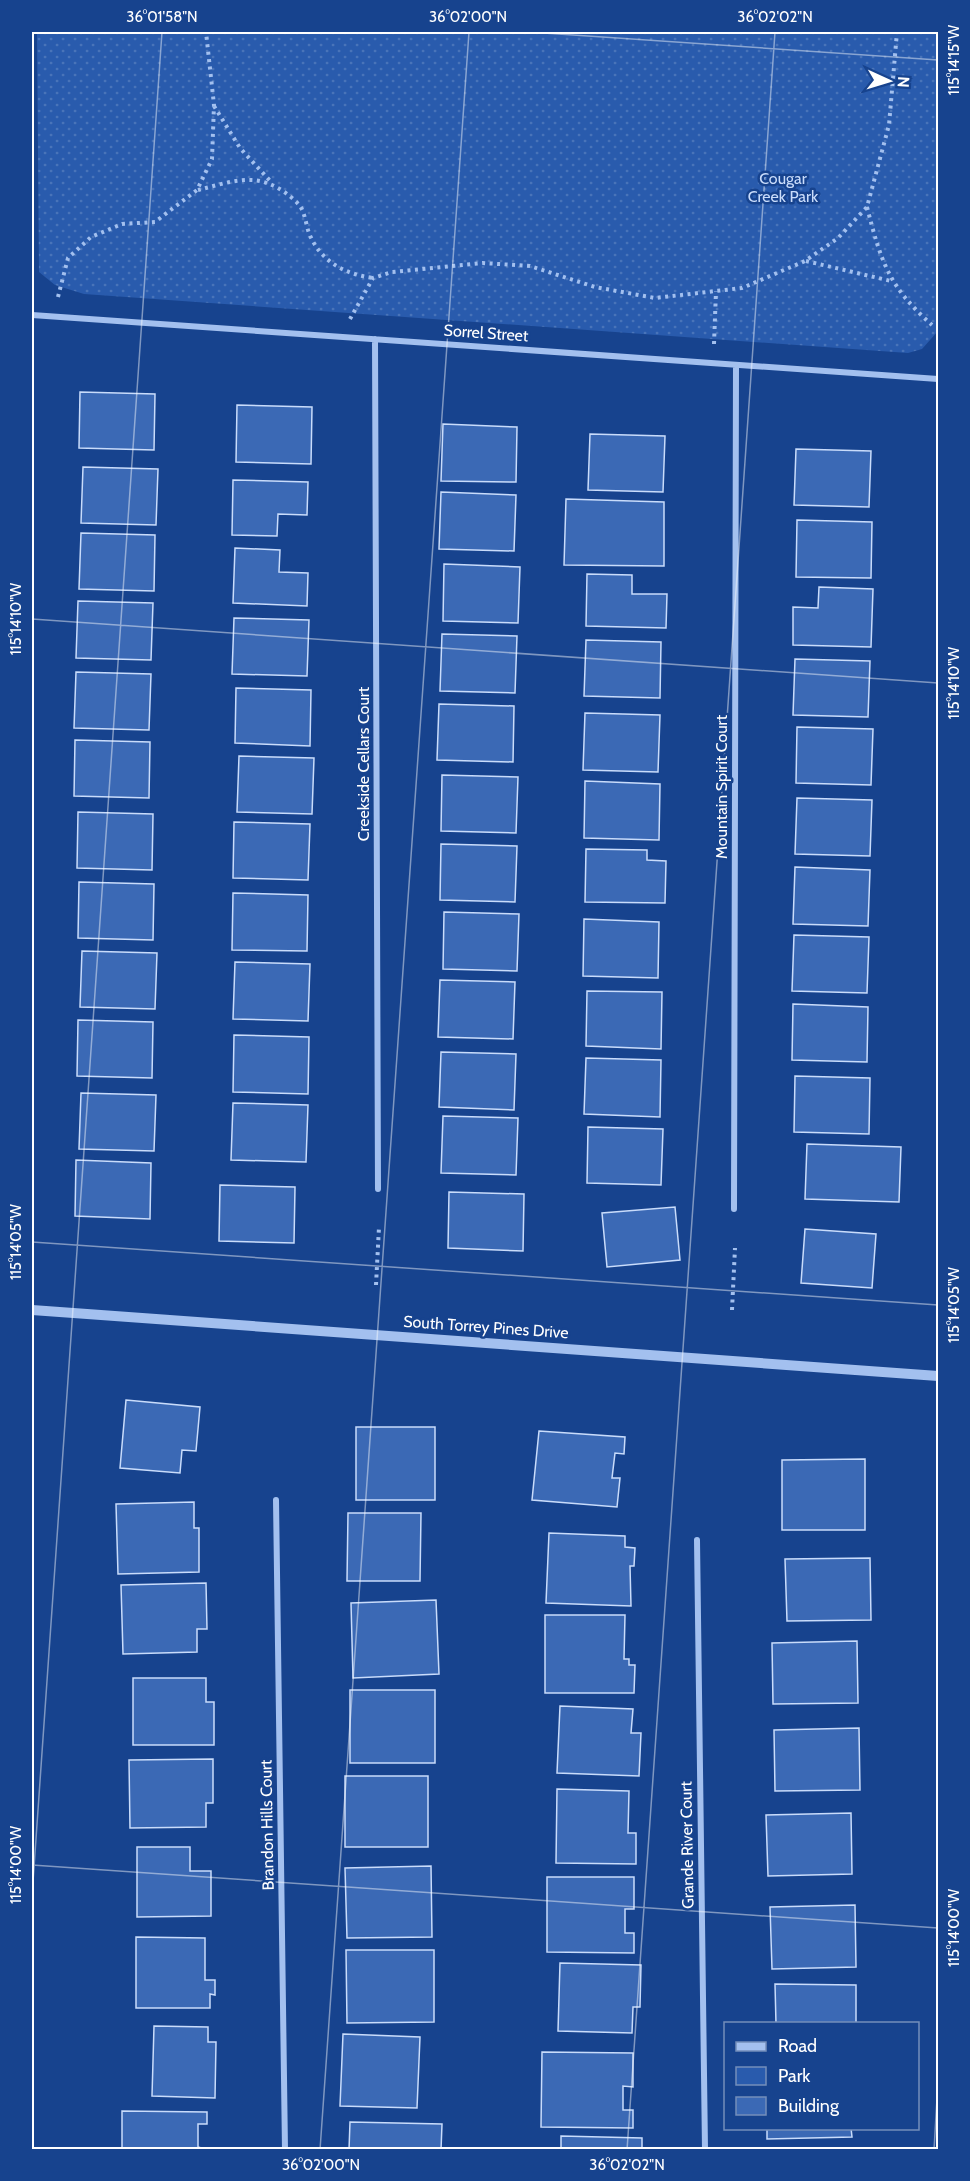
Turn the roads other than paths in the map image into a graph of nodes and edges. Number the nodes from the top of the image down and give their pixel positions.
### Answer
1 (32, 315) edge
2 (375, 339) junction
3 (736, 365) junction
4 (939, 379) edge
5 (378, 1189) dead end
6 (734, 1209) dead end
7 (32, 1310) edge
8 (939, 1376) edge
9 (276, 1500) dead end
10 (697, 1540) dead end
11 (285, 2150) edge
12 (705, 2150) edge

1 - 2 street, Sorrel Street
2 - 3 street, Sorrel Street
2 - 5 street, Creekside Cellars Court
3 - 4 street, Sorrel Street
3 - 6 street, Mountain Spirit Court
7 - 8 street, South Torrey Pines Drive
9 - 11 street, Brandon Hills Court
10 - 12 street, Grande River Court

